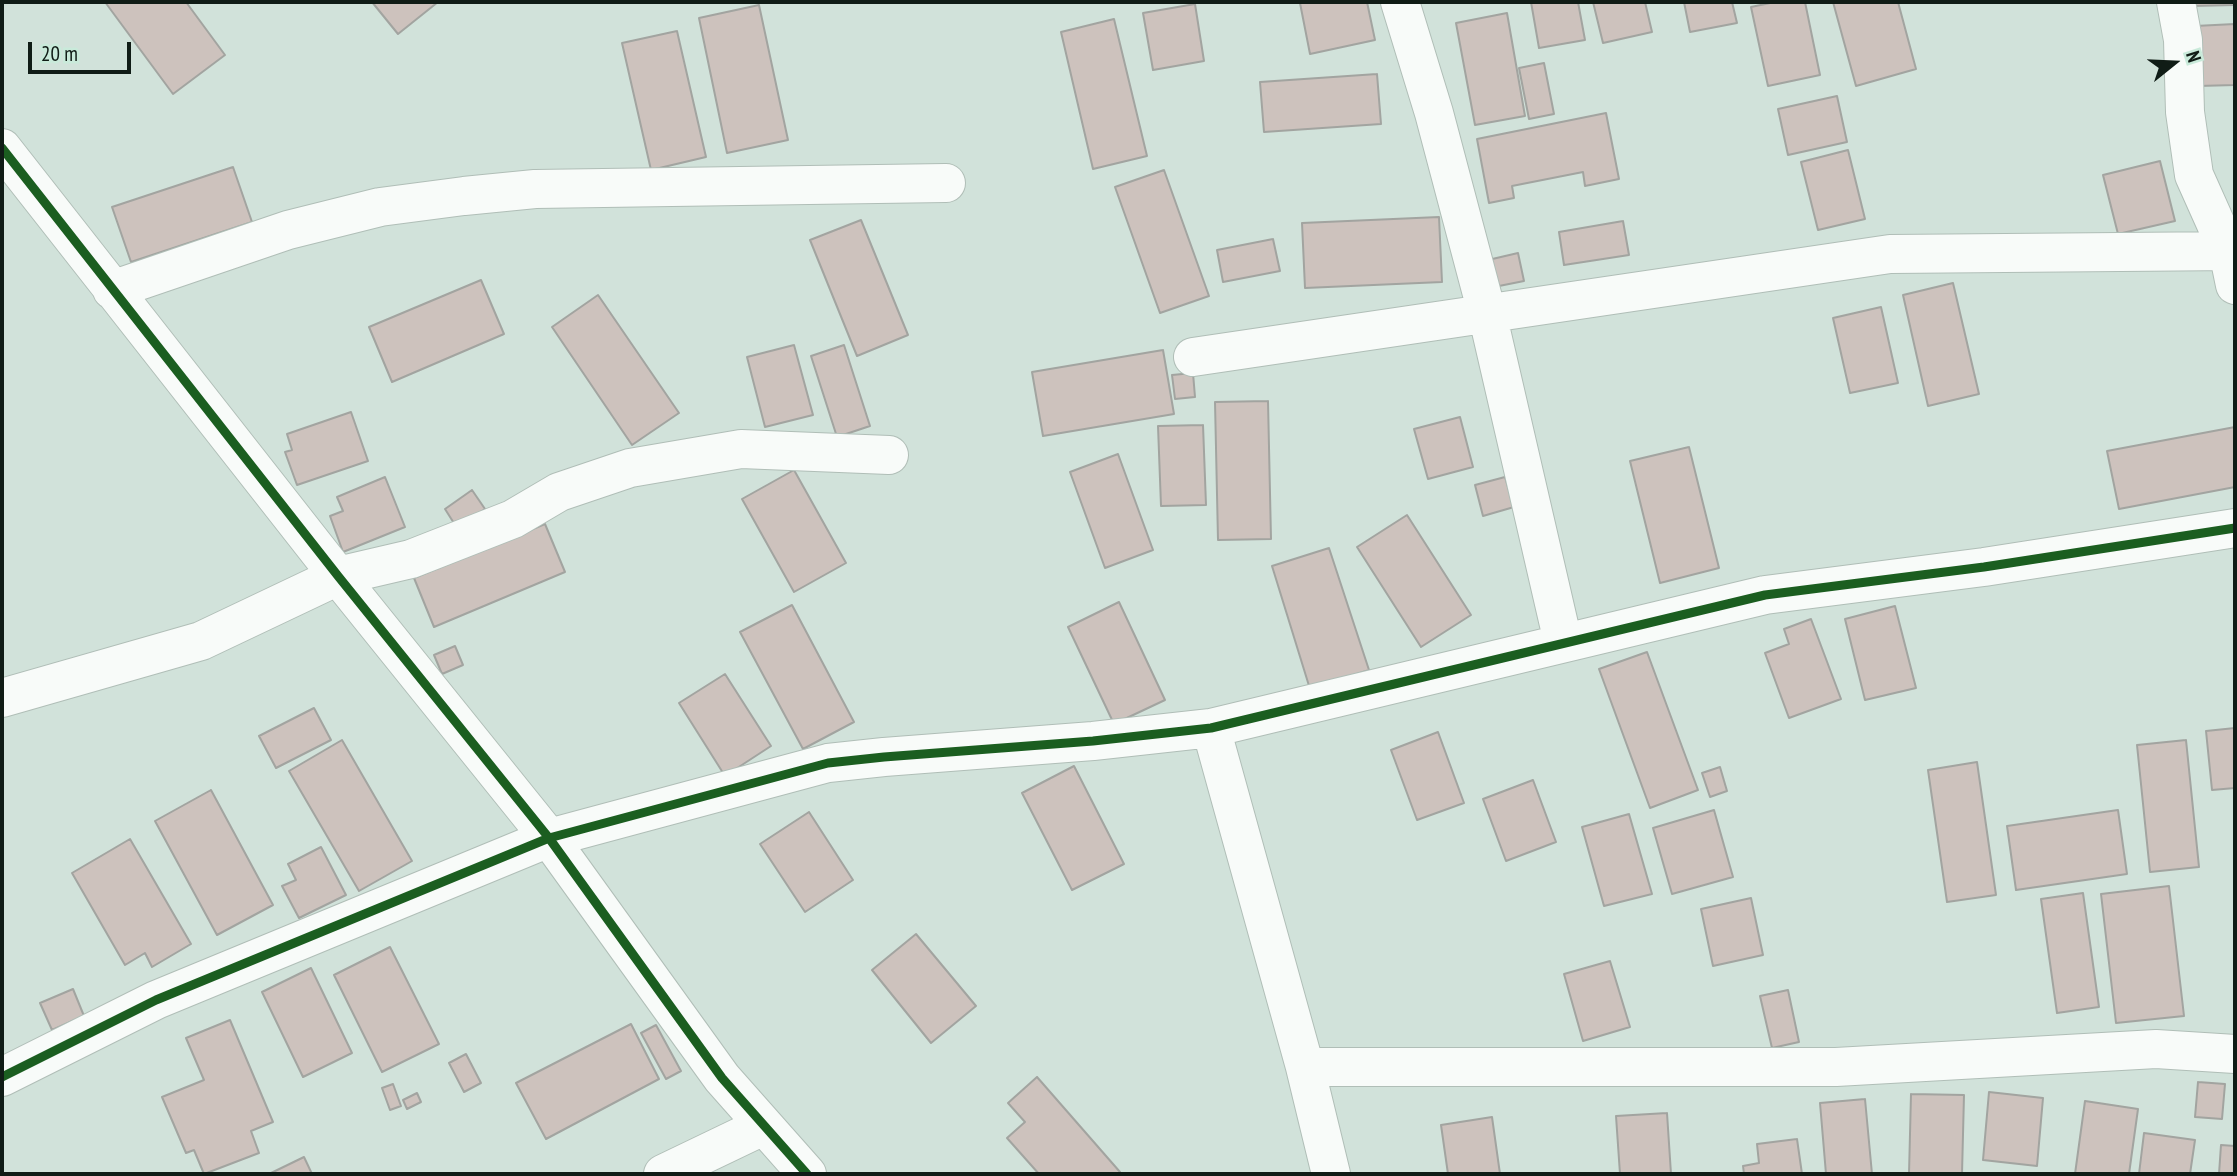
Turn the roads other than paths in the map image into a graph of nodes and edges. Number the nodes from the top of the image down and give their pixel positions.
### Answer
1 (1400, 2) edge
2 (2176, 2) edge
3 (2, 148) edge
4 (946, 183) dead end
5 (2233, 262) edge
6 (112, 290) junction
7 (1487, 313) junction
8 (1193, 357) dead end
9 (889, 455) dead end
10 (2235, 528) edge
11 (338, 576) junction
12 (1563, 642) junction
13 (2, 698) edge
14 (1211, 728) junction
15 (549, 838) junction
16 (2235, 1054) edge
17 (1305, 1067) junction
18 (2, 1077) edge
19 (763, 1126) junction
20 (663, 1174) edge
21 (807, 1174) edge
22 (1331, 1174) edge

1 - 7 street
2 - 5 street
3 - 6 street
4 - 6 street
5 - 7 street
6 - 11 street
7 - 8 street
7 - 12 street
9 - 11 street
10 - 12 street
11 - 13 street
11 - 15 street
12 - 14 street
14 - 15 street
14 - 17 street
15 - 18 street
15 - 19 street
16 - 17 street
17 - 22 street
19 - 20 street
19 - 21 street

